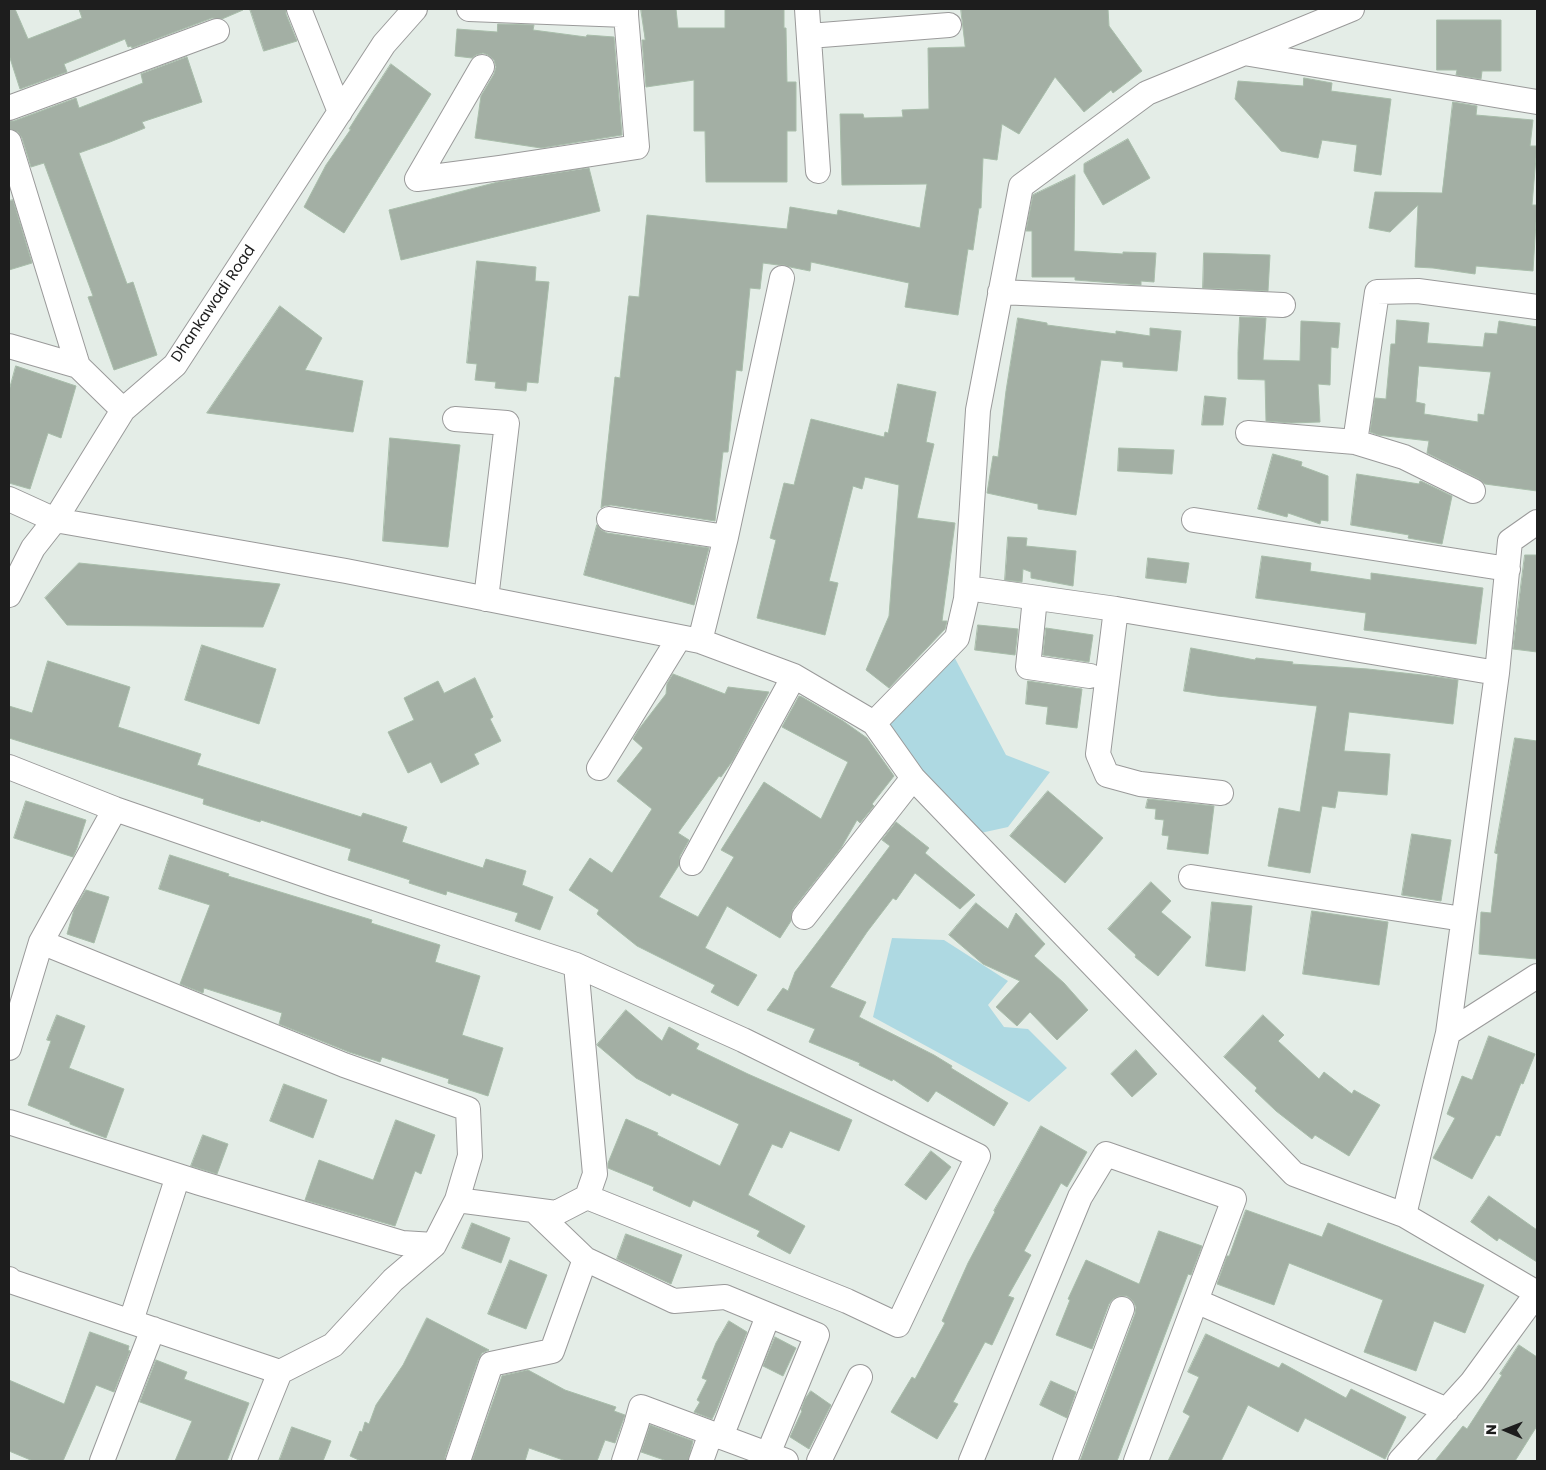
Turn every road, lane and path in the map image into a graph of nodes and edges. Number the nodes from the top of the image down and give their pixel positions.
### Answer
1 (299, 9) edge
2 (415, 9) edge
3 (469, 9) edge
4 (807, 9) edge
5 (1352, 9) edge
6 (626, 12) edge
7 (949, 25) dead end
8 (218, 31) dead end
9 (809, 36) junction
10 (1244, 54) junction
11 (482, 67) dead end
12 (1537, 102) edge
13 (9, 108) edge
14 (340, 112) junction
15 (9, 142) edge
16 (818, 171) dead end
17 (782, 278) dead end
18 (1000, 292) junction
19 (1283, 305) dead end
20 (1537, 306) edge
21 (9, 346) edge
22 (78, 366) junction
23 (123, 410) junction
24 (455, 418) dead end
25 (1248, 433) dead end
26 (1355, 442) junction
27 (1473, 491) dead end
28 (9, 499) edge
29 (609, 519) dead end
30 (55, 520) junction
31 (1194, 520) dead end
32 (1537, 522) edge
33 (726, 537) junction
34 (1508, 569) junction
35 (967, 588) junction
36 (9, 595) edge
37 (1035, 598) junction
38 (486, 599) junction
39 (1116, 609) junction
40 (690, 639) junction
41 (1497, 673) junction
42 (794, 676) junction
43 (1090, 676) dead end
44 (874, 723) junction
45 (9, 767) edge
46 (599, 768) dead end
47 (913, 778) junction
48 (1221, 793) dead end
49 (115, 809) junction
50 (692, 863) dead end
51 (1191, 877) dead end
52 (804, 918) dead end
53 (1463, 919) junction
54 (41, 942) junction
55 (576, 965) junction
56 (1537, 976) edge
57 (1448, 1033) junction
58 (9, 1048) edge
59 (9, 1122) edge
60 (178, 1176) junction
61 (587, 1197) junction
62 (457, 1200) junction
63 (536, 1210) junction
64 (1404, 1214) junction
65 (434, 1245) junction
66 (585, 1259) junction
67 (9, 1279) edge
68 (1537, 1293) edge
69 (1196, 1301) junction
70 (1122, 1309) dead end
71 (768, 1316) junction
72 (131, 1321) junction
73 (153, 1329) junction
74 (280, 1372) junction
75 (860, 1377) dead end
76 (1447, 1410) junction
77 (716, 1435) junction
78 (777, 1458) edge
79 (108, 1459) edge
80 (244, 1461) edge
81 (458, 1461) edge
82 (624, 1461) edge
83 (701, 1461) edge
84 (819, 1461) edge
85 (970, 1461) edge
86 (1064, 1461) edge
87 (1136, 1461) edge
88 (1400, 1461) edge

1 - 14 street
2 - 14 street, Dhankawadi Road
3 - 6 street
4 - 9 street
5 - 10 street
6 - 11 street
7 - 9 street
8 - 13 street
9 - 16 street
10 - 12 street
10 - 18 street
14 - 23 street, Dhankawadi Road
15 - 22 street
17 - 33 street
18 - 19 street
18 - 35 street
20 - 26 street
21 - 22 street
22 - 23 street
23 - 30 street, Dhankawadi Road
24 - 38 street
25 - 26 street
26 - 27 street
28 - 30 street
29 - 33 street
30 - 36 street, Dhankawadi Road
30 - 38 street
31 - 34 street
32 - 34 street
33 - 40 street
34 - 41 street
35 - 37 street
35 - 44 street
37 - 39 street
37 - 43 street
38 - 40 street
39 - 41 street
39 - 48 street
40 - 42 street
40 - 46 street
41 - 53 street
42 - 44 street
42 - 50 street
44 - 47 street
45 - 49 street
47 - 52 street
47 - 64 street
49 - 54 street
49 - 55 street
51 - 53 street
53 - 57 street
54 - 58 street
54 - 62 street
55 - 61 street
55 - 61 street
56 - 57 street
57 - 64 street
59 - 60 street
60 - 65 street
60 - 72 street
61 - 63 street
62 - 63 street
62 - 65 street
63 - 66 street
64 - 68 street
65 - 74 street
66 - 71 street
66 - 81 street
67 - 72 street
68 - 76 street
69 - 76 street
69 - 85 street
69 - 87 street
70 - 86 street
71 - 77 street
71 - 78 street
72 - 73 street
73 - 74 street
73 - 79 street
74 - 80 street
75 - 84 street
76 - 88 street
77 - 78 street
77 - 82 street
77 - 83 street

